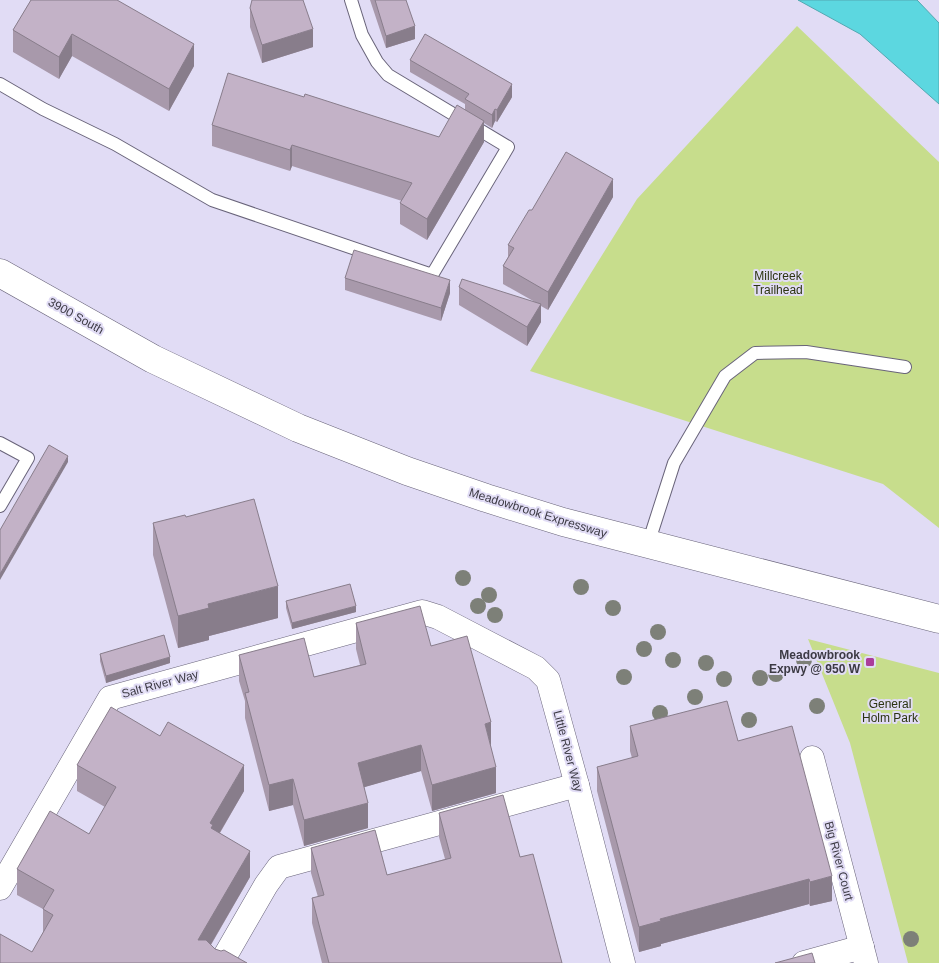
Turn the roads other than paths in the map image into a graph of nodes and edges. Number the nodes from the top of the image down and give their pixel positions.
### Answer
1 (351, 0) edge
2 (0, 84) edge
3 (0, 273) edge
4 (153, 360) joint
5 (905, 367) dead end
6 (0, 443) edge
7 (0, 506) edge
8 (648, 544) junction
9 (422, 612) joint
10 (939, 619) edge
11 (812, 758) dead end
12 (577, 785) junction
13 (0, 888) edge
14 (864, 955) edge
15 (221, 963) edge
16 (623, 963) edge
17 (804, 963) edge

1 - 2 lane
3 - 4 main road, 3900 South
4 - 8 main road, Meadowbrook Expressway
5 - 8 lane
6 - 7 lane
8 - 10 main road, Meadowbrook Expressway
9 - 12 street, Little River Way
9 - 13 street, Salt River Way
11 - 14 street, Big River Court
12 - 15 street
12 - 16 street, Little River Way
14 - 17 street

